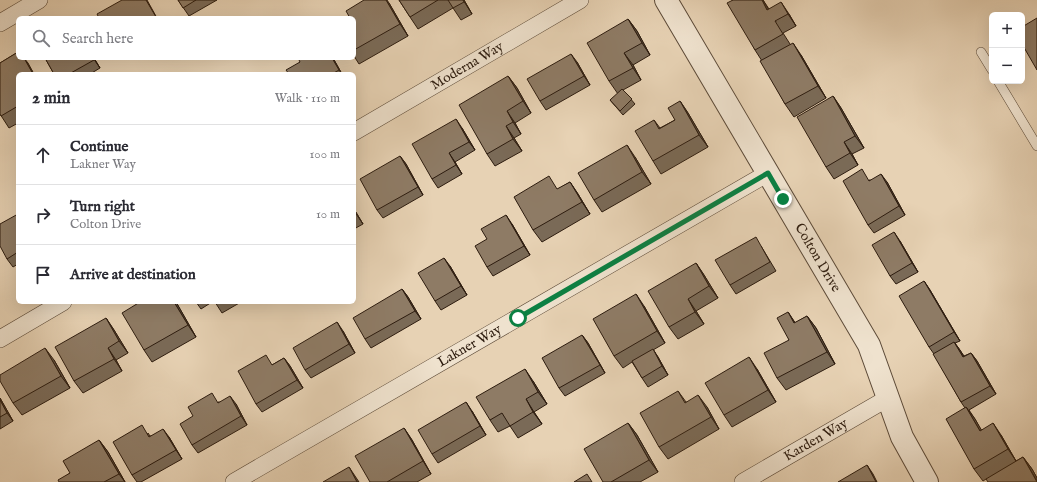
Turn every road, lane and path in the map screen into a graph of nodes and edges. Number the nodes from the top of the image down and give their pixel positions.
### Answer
1 (39, 0) edge
2 (580, 0) edge
3 (666, 0) edge
4 (0, 23) edge
5 (981, 52) dead end
6 (989, 65) edge
7 (1000, 84) edge
8 (356, 131) edge
9 (1037, 146) edge
10 (768, 173) junction
11 (60, 304) edge
12 (0, 339) edge
13 (888, 398) junction
14 (234, 482) edge
15 (743, 482) edge
16 (927, 482) edge

1 - 4 street
2 - 8 street, Moderna Way
3 - 10 street, Colton Drive
5 - 6 lane
7 - 9 lane
10 - 13 street, Colton Drive
10 - 14 street, Lakner Way
11 - 12 street
13 - 15 street, Karden Way
13 - 16 street, Colton Drive

